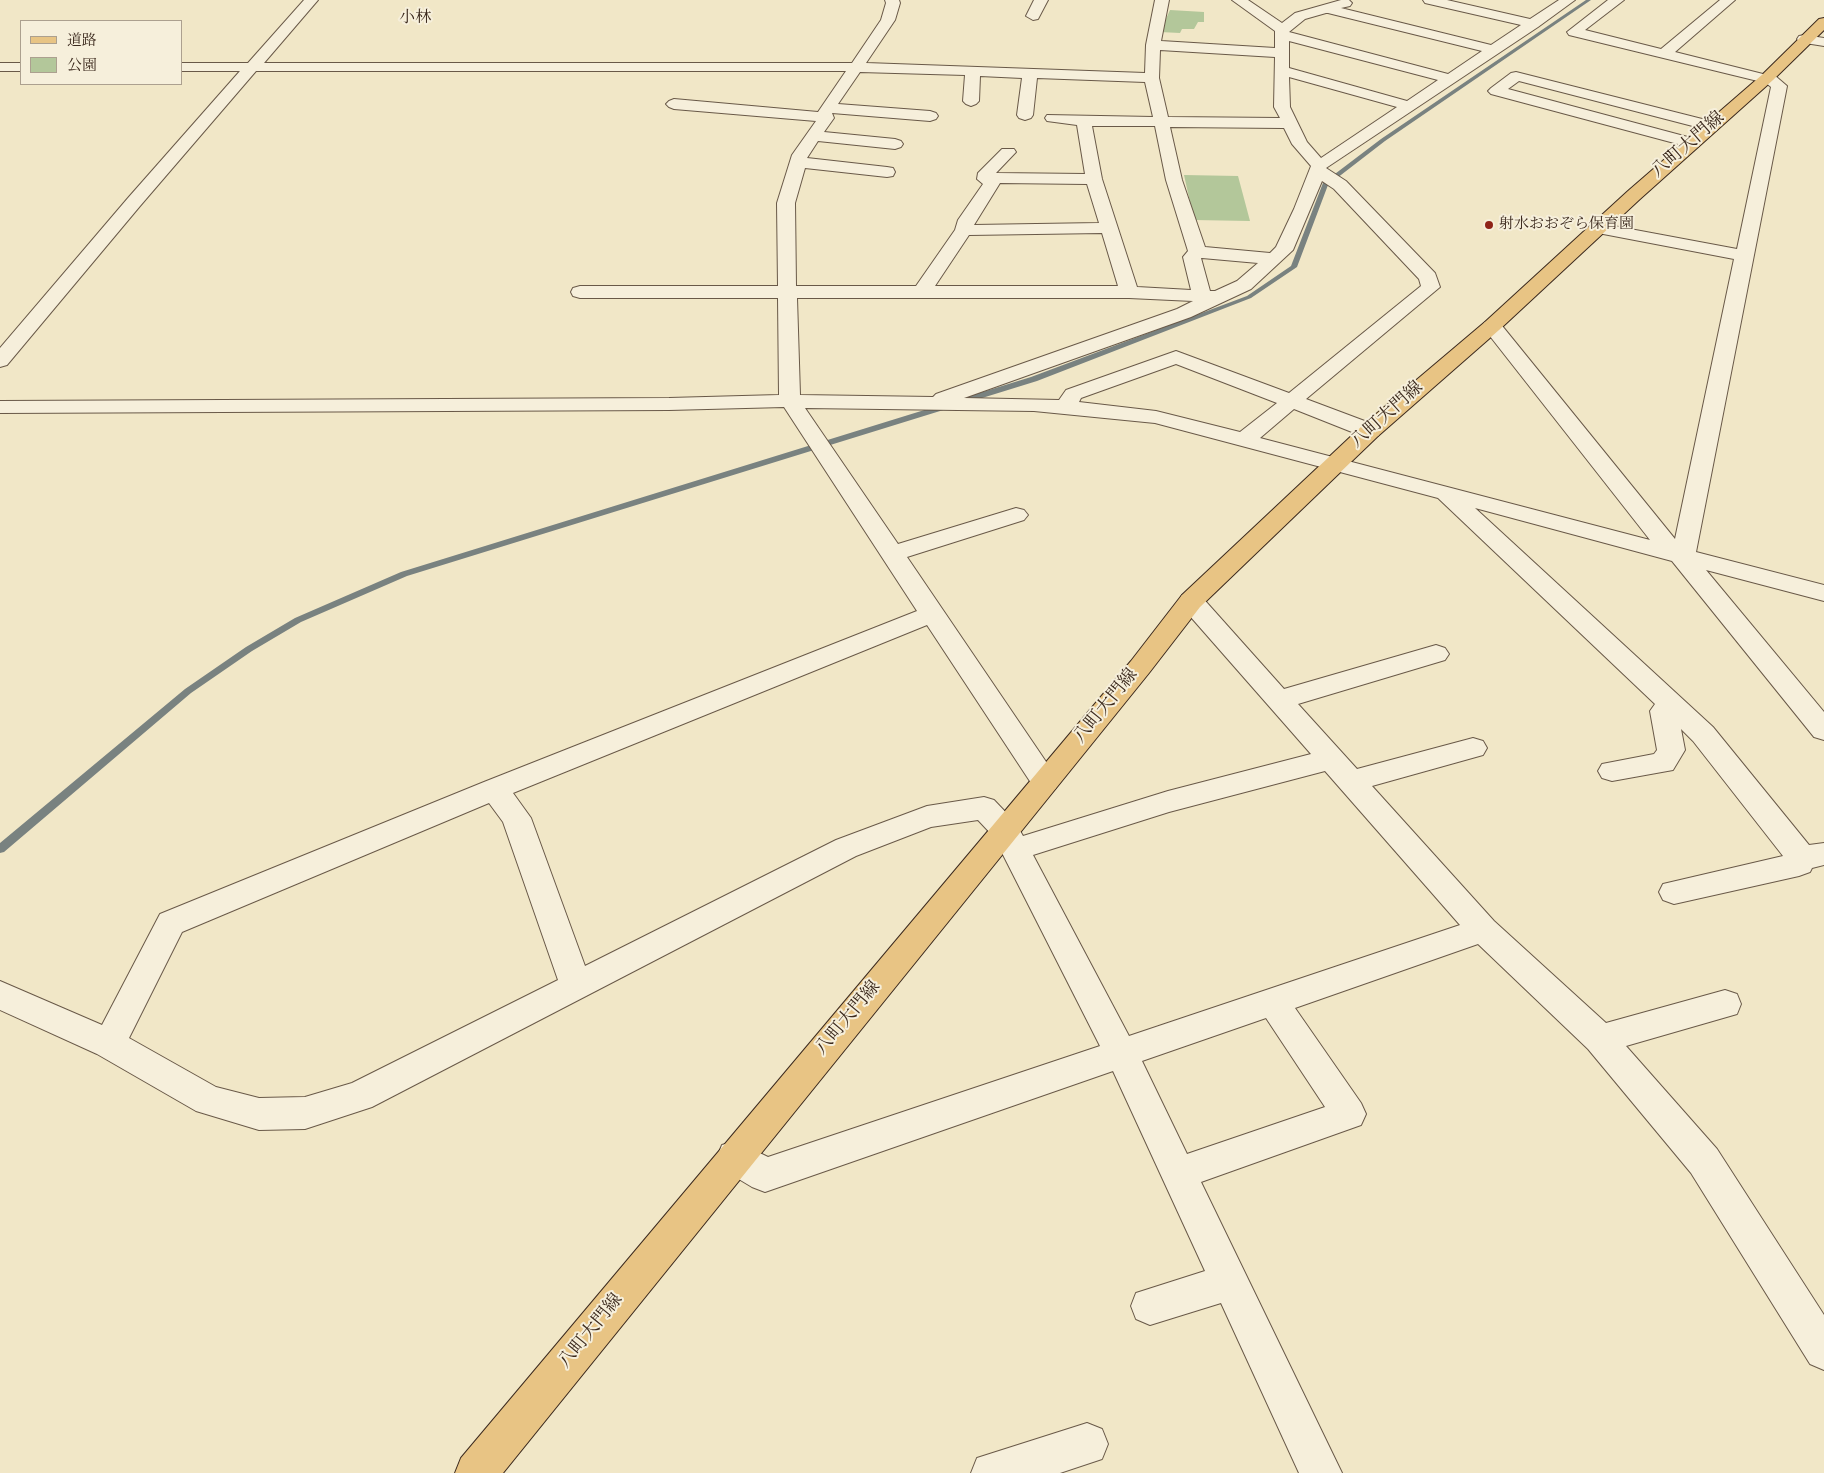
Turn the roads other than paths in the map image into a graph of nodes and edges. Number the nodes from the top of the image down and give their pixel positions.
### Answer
1 (311, 0) edge
2 (892, 0) edge
3 (1041, 0) edge
4 (1162, 0) edge
5 (1239, 0) edge
6 (1351, 0) edge
7 (1430, 0) edge
8 (1568, 0) edge
9 (1617, 0) edge
10 (1728, 0) edge
11 (1328, 9) junction
12 (1033, 16) dead end
13 (1824, 22) edge
14 (1533, 24) junction
15 (1282, 32) junction
16 (1804, 39) junction
17 (1824, 42) edge
18 (1153, 45) junction
19 (1494, 50) junction
20 (1282, 53) junction
21 (1664, 54) junction
22 (0, 67) edge
23 (20, 67) edge
24 (182, 67) edge
25 (252, 67) junction
26 (856, 67) junction
27 (1281, 70) junction
28 (973, 73) junction
29 (1030, 74) junction
30 (1152, 78) junction
31 (1766, 78) junction
32 (1458, 82) junction
33 (971, 101) dead end
34 (674, 104) dead end
35 (1409, 106) junction
36 (826, 112) junction
37 (1026, 115) dead end
38 (930, 116) dead end
39 (1053, 118) dead end
40 (1086, 122) junction
41 (1161, 122) junction
42 (1290, 123) junction
43 (1712, 126) junction
44 (813, 136) junction
45 (1693, 143) junction
46 (895, 144) dead end
47 (1008, 152) dead end
48 (798, 162) junction
49 (1318, 168) junction
50 (887, 172) dead end
51 (1094, 179) junction
52 (993, 181) junction
53 (1110, 228) junction
54 (1598, 228) junction
55 (964, 230) junction
56 (1198, 252) junction
57 (1745, 256) junction
58 (1274, 259) junction
59 (580, 292) dead end
60 (786, 292) junction
61 (922, 292) junction
62 (1129, 292) junction
63 (1210, 297) junction
64 (1492, 326) junction
65 (0, 362) edge
66 (1291, 401) junction
67 (790, 402) junction
68 (927, 404) junction
69 (0, 407) edge
70 (1066, 407) junction
71 (1370, 431) junction
72 (1244, 440) junction
73 (1335, 464) junction
74 (1445, 494) junction
75 (1016, 515) dead end
76 (893, 554) junction
77 (1683, 557) junction
78 (1824, 593) edge
79 (1191, 601) junction
80 (932, 614) junction
81 (1436, 654) dead end
82 (1279, 700) junction
83 (1674, 708) junction
84 (1824, 730) edge
85 (1473, 748) dead end
86 (1332, 759) junction
87 (1612, 771) dead end
88 (1352, 781) junction
89 (1045, 782) junction
90 (494, 789) junction
91 (1011, 839) junction
92 (1813, 856) edge
93 (1674, 892) dead end
94 (1483, 930) junction
95 (576, 985) junction
96 (0, 995) edge
97 (1273, 1002) junction
98 (1725, 1004) dead end
99 (1600, 1039) junction
100 (109, 1044) junction
101 (1122, 1055) junction
102 (735, 1157) junction
103 (1178, 1174) junction
104 (1230, 1282) junction
105 (1150, 1306) dead end
106 (1824, 1350) edge
107 (1087, 1444) dead end
108 (476, 1473) edge
109 (992, 1473) edge
110 (1321, 1473) edge

1 - 25 street
2 - 26 street
3 - 12 street
4 - 18 street
5 - 15 street
6 - 11 street
7 - 14 street
8 - 14 street
9 - 21 street
10 - 21 street
11 - 15 street
11 - 19 street
13 - 16 main road, 八町大門線
14 - 19 street
15 - 20 street
15 - 32 street
16 - 17 street
16 - 31 main road, 八町大門線
18 - 20 street
18 - 30 street
19 - 32 street
20 - 27 street
21 - 31 street
22 - 23 street
24 - 25 street
25 - 26 street
25 - 65 street
26 - 28 street
26 - 36 street
27 - 35 street
27 - 42 street
28 - 29 street
28 - 33 street
29 - 30 street
29 - 37 street
30 - 41 street
31 - 43 main road, 八町大門線
31 - 57 street
32 - 35 street
34 - 36 street
35 - 49 street
36 - 38 street
36 - 44 street
39 - 40 street
40 - 41 street
40 - 51 street
41 - 42 street
41 - 56 street
42 - 49 street
43 - 45 main road, 八町大門線
43 - 45 street
44 - 46 street
44 - 48 street
45 - 54 main road, 八町大門線
47 - 52 street
48 - 50 street
48 - 60 street
49 - 58 street
49 - 66 street
51 - 52 street
51 - 53 street
52 - 55 street
53 - 55 street
53 - 62 street
54 - 57 street
54 - 64 main road, 八町大門線
55 - 61 street
56 - 58 street
56 - 63 street
57 - 77 street
58 - 63 street
59 - 60 street
60 - 61 street
60 - 67 street
61 - 62 street
62 - 63 street
63 - 68 street
64 - 71 main road, 八町大門線
64 - 77 street
66 - 70 street
66 - 71 street
66 - 72 street
67 - 68 street
67 - 69 street
67 - 76 street
68 - 70 street
70 - 72 street
71 - 73 main road, 八町大門線
72 - 73 street
73 - 74 street
73 - 79 main road, 八町大門線
74 - 77 street
74 - 83 street
75 - 76 street
76 - 80 street
77 - 78 street
77 - 84 street
79 - 82 street
79 - 89 main road, 八町大門線
80 - 89 street
80 - 90 street
81 - 82 street
82 - 86 street
83 - 87 street
83 - 92 street
85 - 88 street
86 - 88 street
86 - 91 street
88 - 94 street
89 - 91 main road, 八町大門線
90 - 95 street
90 - 100 street
91 - 95 street
91 - 101 street
91 - 102 main road, 八町大門線
92 - 93 street
94 - 97 street
94 - 99 street
95 - 100 street
96 - 100 street
97 - 101 street
97 - 103 street
98 - 99 street
99 - 106 street
101 - 102 street
101 - 103 street
102 - 108 main road, 八町大門線
103 - 104 street
104 - 105 street
104 - 110 street
107 - 109 street

